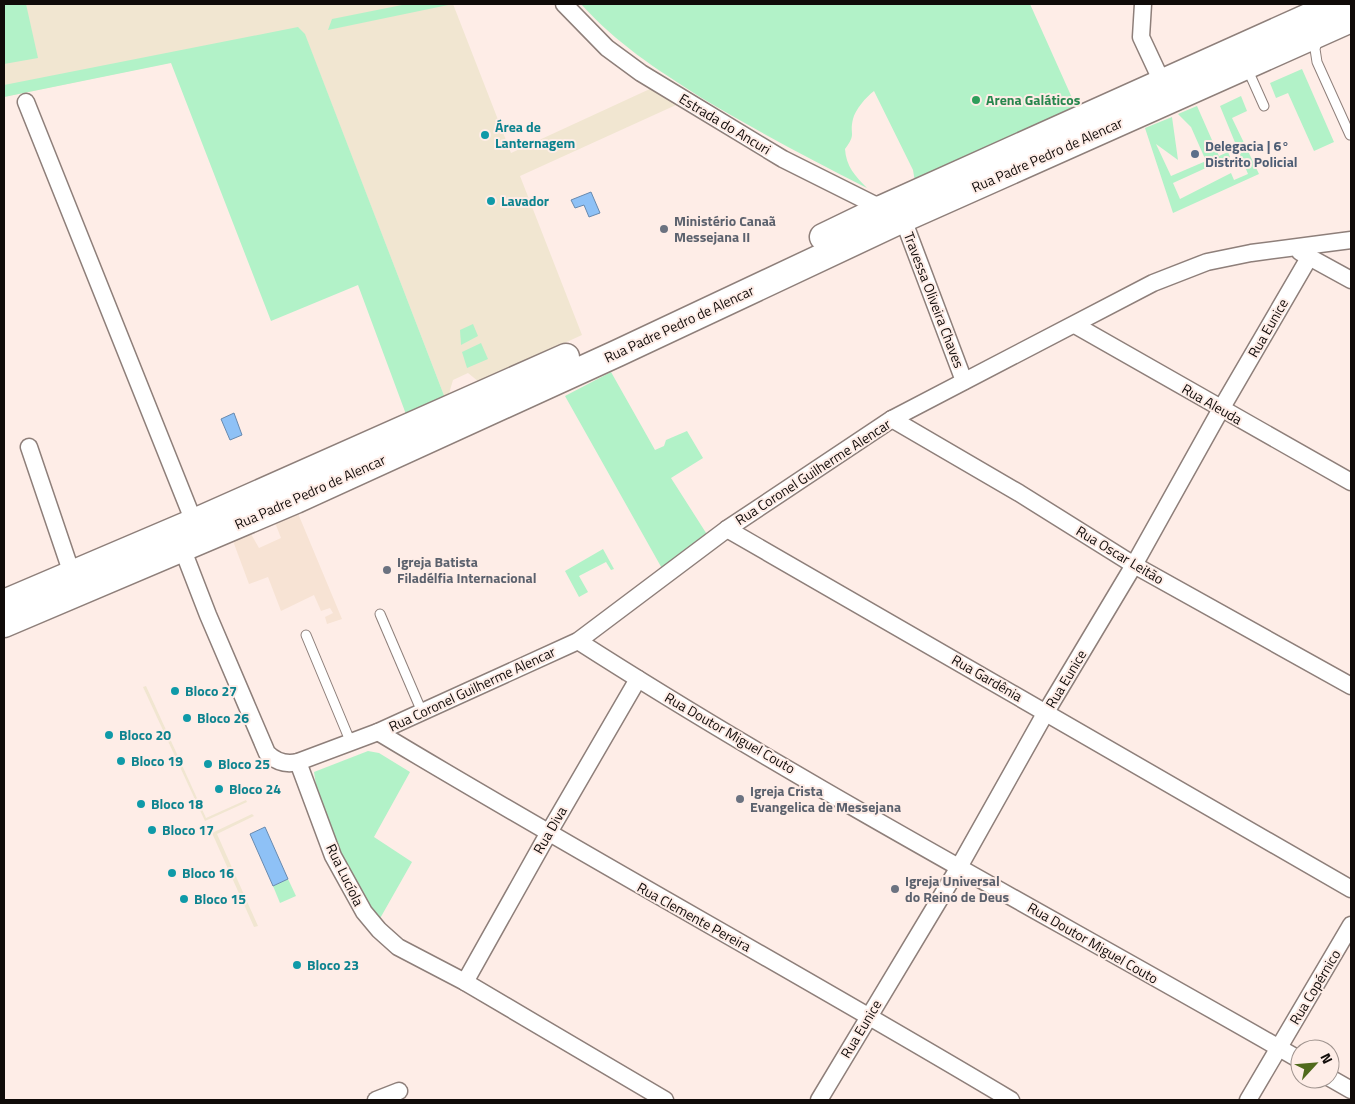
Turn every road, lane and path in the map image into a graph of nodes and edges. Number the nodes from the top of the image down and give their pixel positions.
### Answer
1 (564, 4) edge
2 (1143, 4) edge
3 (1328, 12) edge
4 (1351, 18) edge
5 (1229, 66) junction
6 (1162, 82) junction
7 (26, 102) dead end
8 (1264, 106) dead end
9 (1350, 135) dead end
10 (893, 214) junction
11 (1351, 240) edge
12 (1292, 247) junction
13 (1310, 256) junction
14 (1351, 280) edge
15 (1075, 325) junction
16 (964, 381) junction
17 (1221, 409) junction
18 (892, 419) junction
19 (28, 447) dead end
20 (1351, 482) edge
21 (727, 529) junction
22 (183, 533) junction
23 (1134, 565) junction
24 (72, 574) junction
25 (4, 603) edge
26 (380, 614) dead end
27 (4, 624) edge
28 (306, 635) dead end
29 (578, 640) junction
30 (638, 679) junction
31 (1351, 686) edge
32 (422, 712) junction
33 (1046, 712) junction
34 (378, 732) junction
35 (351, 743) junction
36 (298, 762) junction
37 (548, 834) junction
38 (959, 867) junction
39 (1351, 889) edge
40 (1351, 925) edge
41 (465, 982) junction
42 (869, 1015) junction
43 (1278, 1048) junction
44 (1290, 1055) edge
45 (1340, 1084) edge
46 (1351, 1090) edge
47 (399, 1091) dead end
48 (376, 1100) edge
49 (665, 1100) edge
50 (819, 1100) edge
51 (1011, 1100) edge
52 (1248, 1100) edge

1 - 10 street, Estrada do Ancuri
2 - 6 street
3 - 4 main road, Rua Padre Pedro de Alencar
3 - 5 main road, Rua Padre Pedro de Alencar
3 - 9 lane
5 - 6 main road, Rua Padre Pedro de Alencar
5 - 8 lane
5 - 10 main road, Rua Padre Pedro de Alencar
6 - 10 main road, Rua Padre Pedro de Alencar
7 - 22 street
10 - 16 street, Travessa Oliveira Chaves
10 - 22 main road, Rua Padre Pedro de Alencar
11 - 12 street, Rua Coronel Guilherme Alencar
12 - 13 street
12 - 15 street, Rua Coronel Guilherme Alencar
13 - 14 street
13 - 17 street, Rua Eunice
15 - 16 street, Rua Coronel Guilherme Alencar
15 - 17 street, Rua Aleuda
16 - 18 street, Rua Coronel Guilherme Alencar
17 - 20 street, Rua Aleuda
17 - 23 street, Rua Eunice
18 - 21 street, Rua Coronel Guilherme Alencar
18 - 23 street, Rua Oscar Leitão
19 - 24 street
21 - 29 street, Rua Coronel Guilherme Alencar
21 - 33 street, Rua Gardênia
22 - 24 main road, Rua Padre Pedro de Alencar
22 - 27 main road, Rua Padre Pedro de Alencar
22 - 36 street
23 - 31 street, Rua Oscar Leitão
23 - 33 street, Rua Eunice
24 - 25 main road, Rua Padre Pedro de Alencar
26 - 32 lane
28 - 35 lane
29 - 30 street, Rua Doutor Miguel Couto
29 - 32 street, Rua Coronel Guilherme Alencar
30 - 37 street, Rua Diva
30 - 38 street, Rua Doutor Miguel Couto
32 - 34 street, Rua Coronel Guilherme Alencar
33 - 38 street, Rua Eunice
33 - 39 street, Rua Gardênia
34 - 35 street, Rua Coronel Guilherme Alencar
34 - 37 street, Rua Clemente Pereira
35 - 36 street, Rua Coronel Guilherme Alencar
36 - 41 street, Rua Lucíola
37 - 41 street, Rua Diva
37 - 42 street, Rua Clemente Pereira
38 - 42 street, Rua Eunice
38 - 43 street, Rua Doutor Miguel Couto
40 - 43 street, Rua Copérnico
41 - 49 street, Rua Lucíola
42 - 50 street, Rua Eunice
42 - 51 street, Rua Clemente Pereira
43 - 44 street, Rua Doutor Miguel Couto
43 - 52 street, Rua Copérnico
45 - 46 street
47 - 48 street

